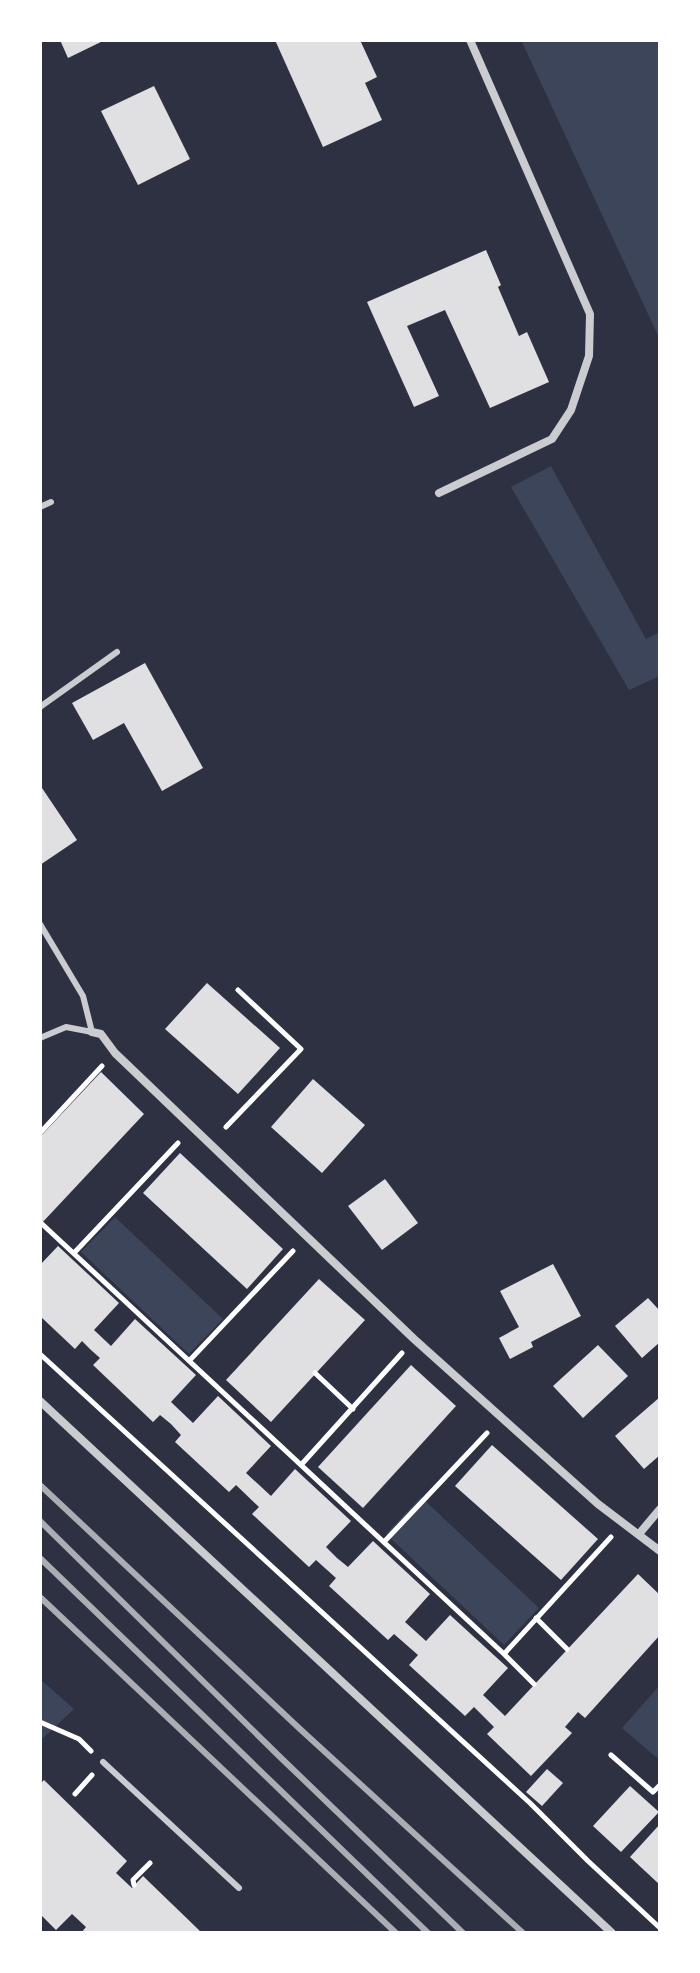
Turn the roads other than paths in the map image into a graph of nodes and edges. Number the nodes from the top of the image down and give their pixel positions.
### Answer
1 (470, 40) edge
2 (439, 493) dead end
3 (51, 502) dead end
4 (40, 507) edge
5 (117, 652) dead end
6 (40, 707) edge
7 (40, 924) edge
8 (92, 1032) junction
9 (40, 1038) edge
10 (40, 1401) edge
11 (660, 1509) edge
12 (639, 1534) junction
13 (660, 1551) edge
14 (103, 1762) road end
15 (239, 1888) dead end
16 (612, 1933) edge

1 - 2 street
3 - 4 lane
5 - 6 lane
7 - 8 lane
8 - 9 lane
8 - 12 street
10 - 16 street
11 - 12 street
12 - 13 street
14 - 15 lane

